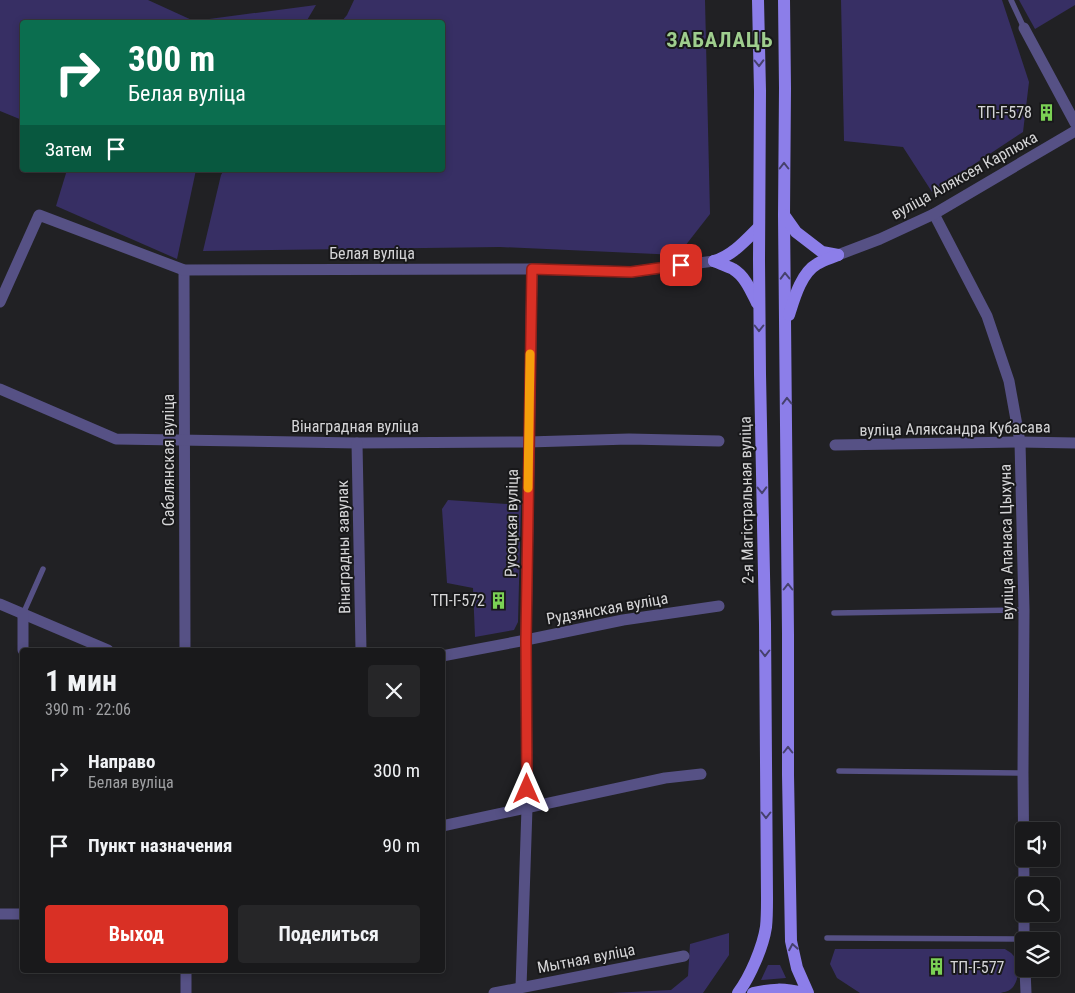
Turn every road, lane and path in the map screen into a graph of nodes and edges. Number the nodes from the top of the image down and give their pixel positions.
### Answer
1 (758, 0) edge
2 (784, 0) edge
3 (1012, 0) edge
4 (1024, 28) joint
5 (1075, 123) edge
6 (1075, 131) edge
7 (934, 214) junction
8 (784, 215) junction
9 (759, 227) junction
10 (838, 255) junction
11 (714, 261) junction
12 (532, 269) junction
13 (184, 270) junction
14 (0, 302) edge
15 (759, 307) junction
16 (786, 324) junction
17 (0, 388) edge
18 (185, 439) junction
19 (528, 442) junction
20 (719, 442) dead end
21 (1020, 442) junction
22 (358, 443) junction
23 (1075, 443) edge
24 (835, 445) dead end
25 (43, 569) dead end
26 (0, 604) edge
27 (719, 606) dead end
28 (1024, 610) junction
29 (834, 613) dead end
30 (23, 614) junction
31 (526, 640) junction
32 (24, 648) edge
33 (103, 648) edge
34 (185, 648) edge
35 (361, 648) edge
36 (445, 655) edge
37 (839, 771) dead end
38 (1023, 773) junction
39 (701, 774) dead end
40 (527, 808) junction
41 (445, 825) edge
42 (1024, 877) edge
43 (0, 914) edge
44 (20, 914) edge
45 (827, 938) dead end
46 (1015, 940) edge
47 (684, 956) dead end
48 (186, 973) edge
49 (1025, 977) edge
50 (520, 988) junction
51 (186, 993) edge
52 (494, 993) edge
53 (738, 993) edge
54 (753, 993) edge
55 (802, 993) edge
56 (808, 993) edge
57 (1026, 993) edge

1 -> 9 main road, 2-я Магістральная вуліца
8 -> 2 main road
3 - 4 lane
4 - 5 street
6 - 7 street, вуліца Аляксея Карпюка
7 - 10 street, вуліца Аляксея Карпюка
7 - 21 street, вуліца Апанаса Цыхуна
8 - 10 main road
16 -> 8 main road
9 - 11 main road
9 - 15 main road, 2-я Магістральная вуліца
10 - 16 main road
11 - 12 street, Белая вуліца
11 - 15 main road
12 - 13 street, Белая вуліца
12 - 19 street, Русоцкая вуліца
13 - 14 street, Белая вуліца
13 - 18 street, Сабалянская вуліца
15 -> 53 main road, 2-я Магістральная вуліца
56 -> 16 main road
17 - 18 street, Вінаградная вуліца
18 - 22 street, Вінаградная вуліца
18 - 34 street, Сабалянская вуліца
19 - 20 street, Вінаградная вуліца
19 - 22 street, Вінаградная вуліца
19 - 31 street, Русоцкая вуліца
21 - 23 street, вуліца Аляксандра Кубасава
21 - 24 street, вуліца Аляксандра Кубасава
21 - 28 street, вуліца Апанаса Цыхуна
22 - 35 street, Вінаградны завулак
25 - 30 lane
26 - 30 street
27 - 31 street, Рудзянская вуліца
28 - 29 lane
28 - 38 street, вуліца Апанаса Цыхуна
30 - 32 street
30 - 33 street
31 - 36 street, Рудзянская вуліца
31 - 40 street, Русоцкая вуліца
37 - 38 lane
38 - 42 street, вуліца Апанаса Цыхуна
39 - 40 street
40 - 41 street
40 - 50 street, Русоцкая вуліца
43 - 44 street
45 - 46 lane
47 - 50 street, Мытная вуліца
48 - 51 street
49 - 57 street
50 - 52 street, Мытная вуліца
54 - 55 main road

